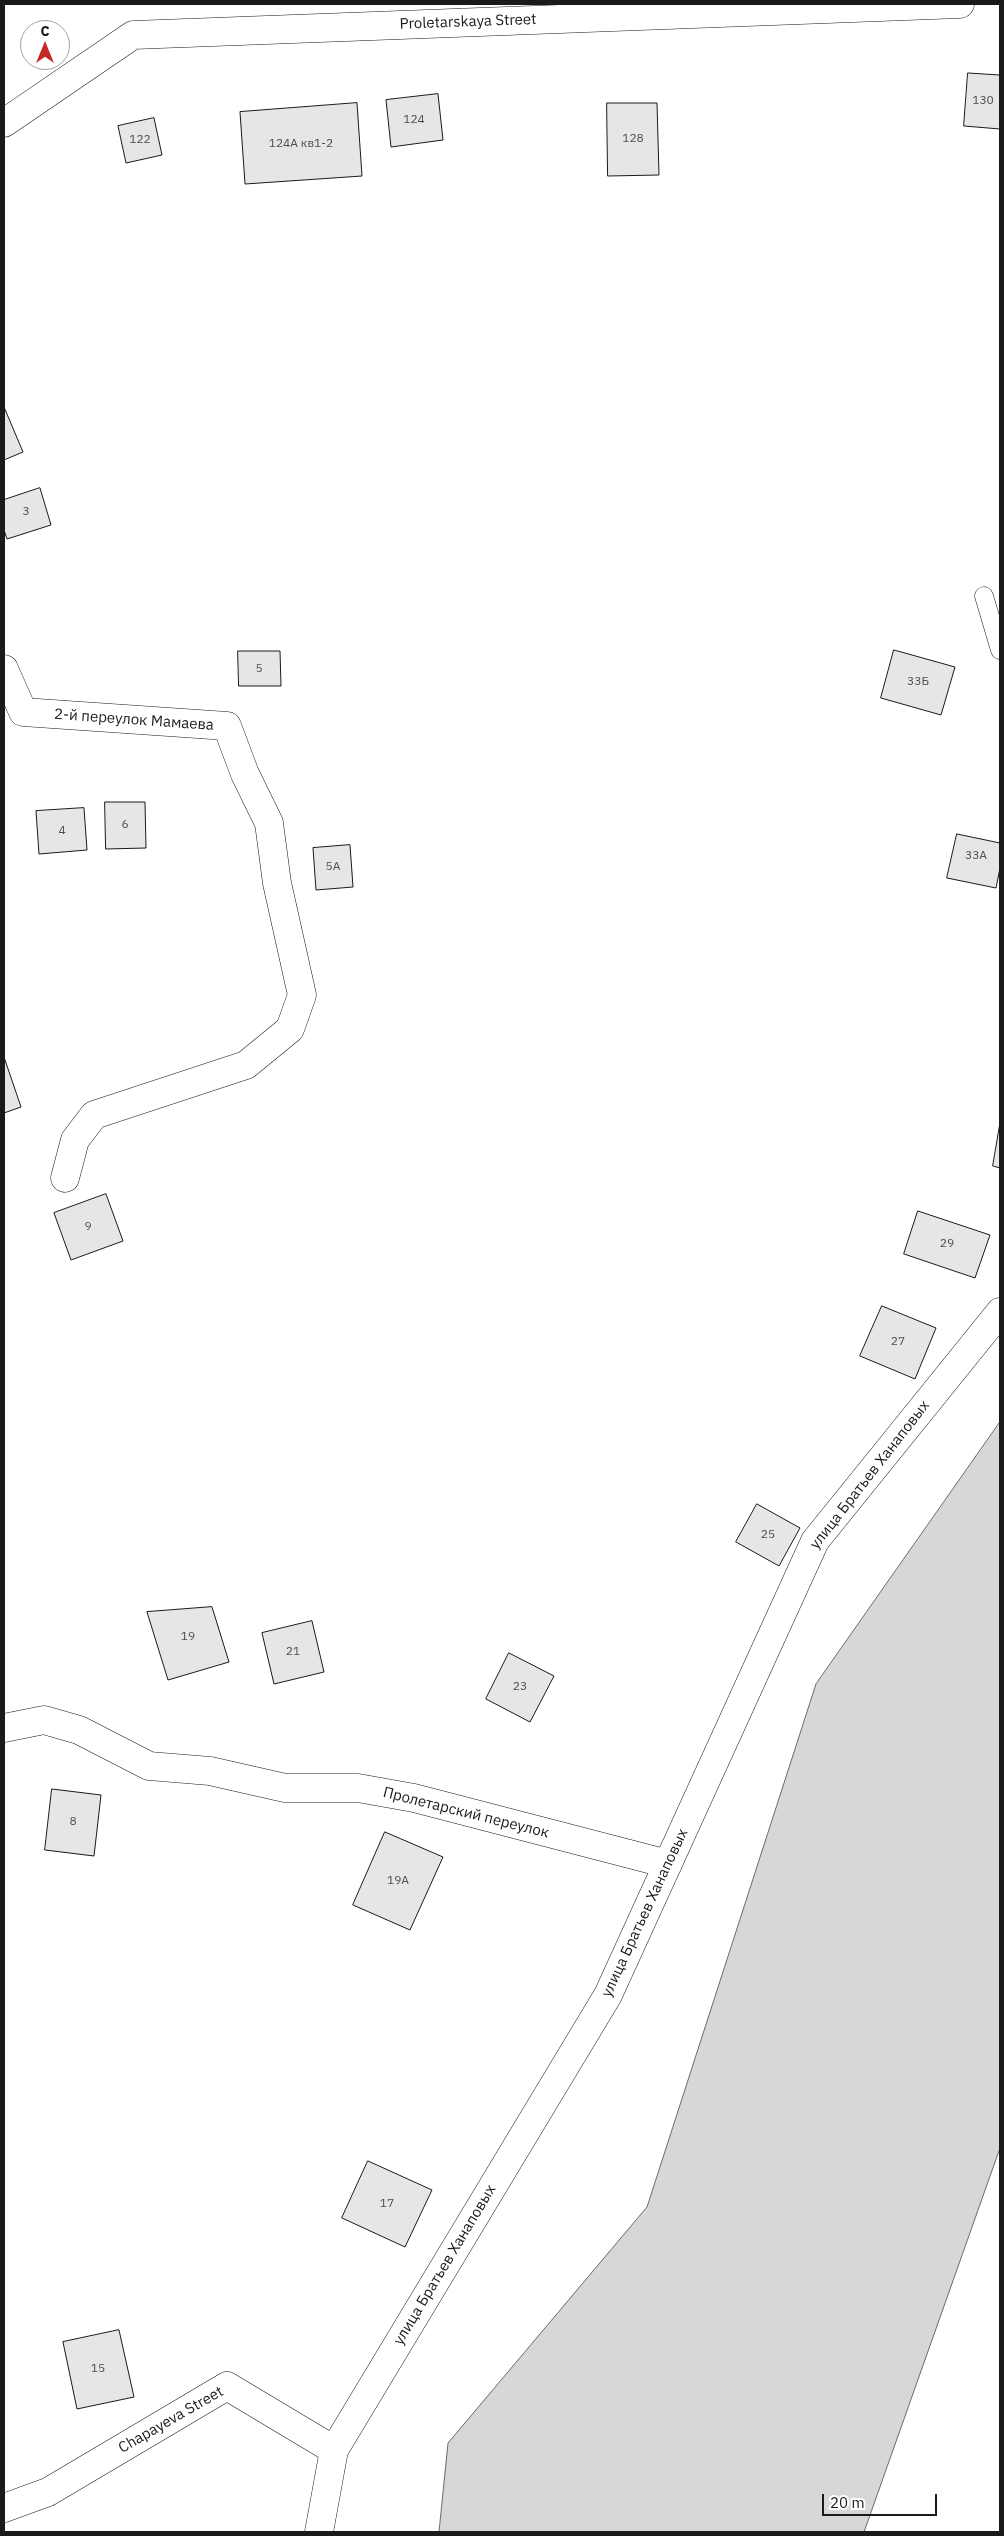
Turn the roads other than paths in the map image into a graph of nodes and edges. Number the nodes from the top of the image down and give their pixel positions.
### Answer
1 (960, 4) edge
2 (4, 123) edge
3 (984, 596) dead end
4 (1000, 650) edge
5 (4, 669) edge
6 (65, 1178) dead end
7 (1000, 1312) edge
8 (4, 1728) edge
9 (668, 1864) junction
10 (334, 2450) junction
11 (4, 2508) edge
12 (319, 2532) edge

1 - 2 street, Proletarskaya Street
3 - 4 lane
5 - 6 street, 2-й переулок Мамаева
7 - 9 street, улица Братьев Ханаповых
8 - 9 street, Пролетарский переулок
9 - 10 street, улица Братьев Ханаповых
10 - 11 street, Chapayeva Street
10 - 12 street, улица Братьев Ханаповых

